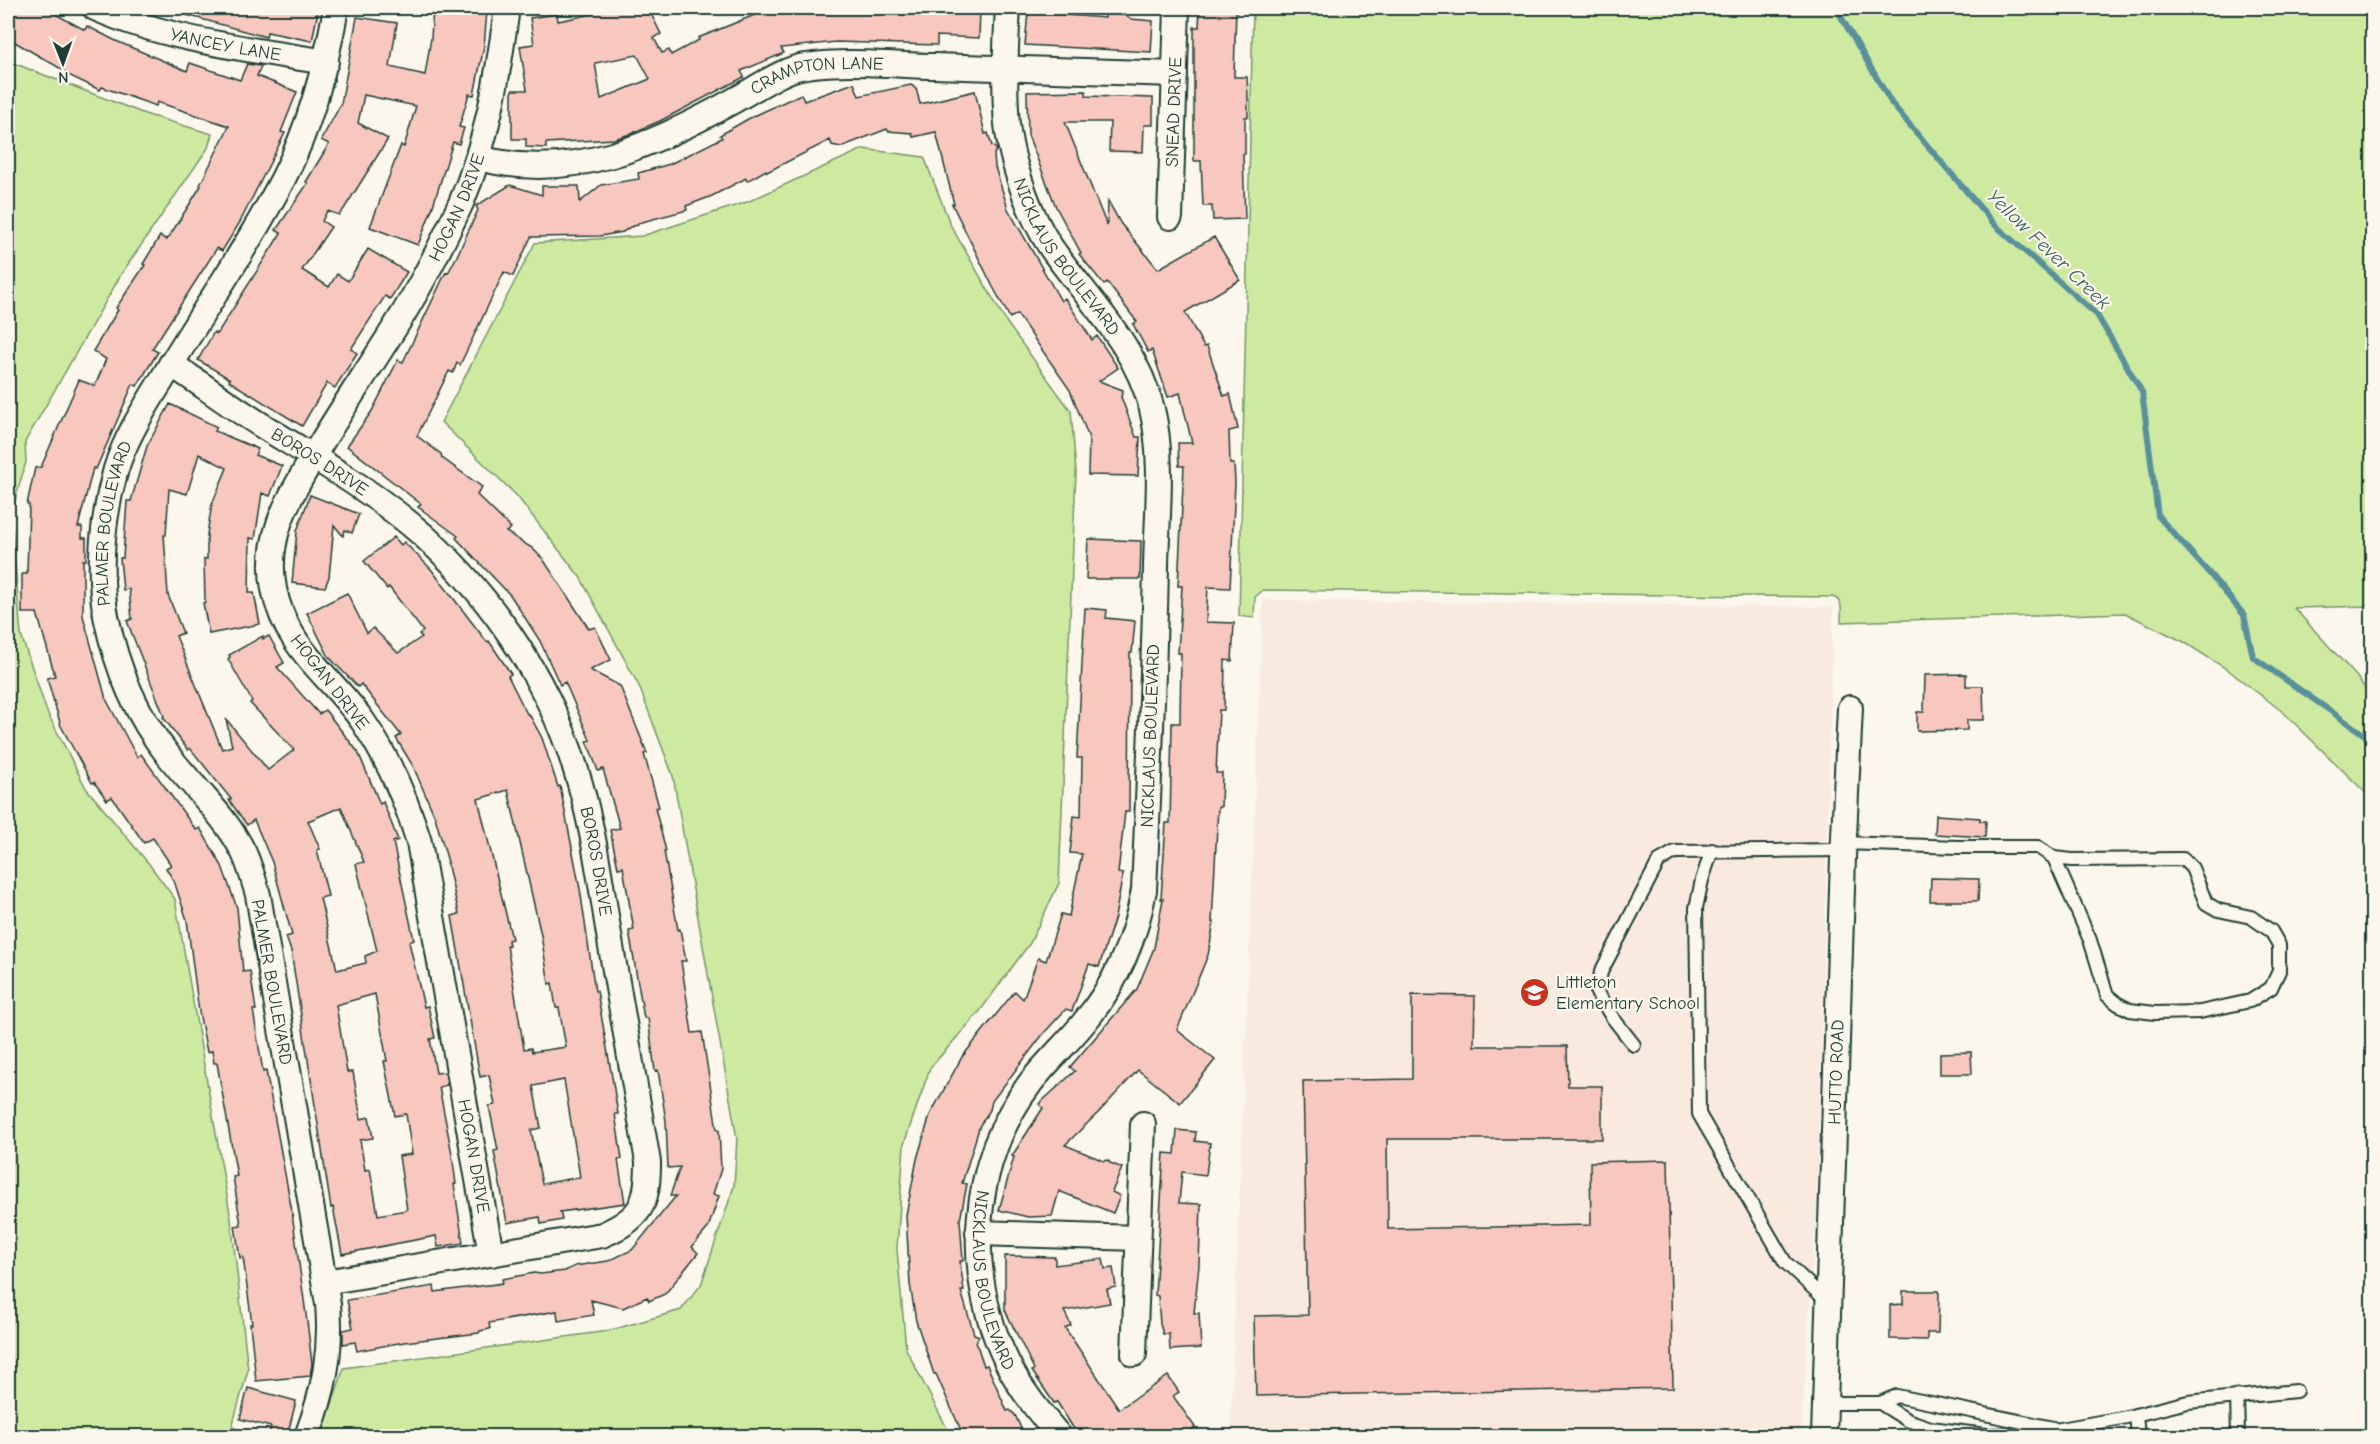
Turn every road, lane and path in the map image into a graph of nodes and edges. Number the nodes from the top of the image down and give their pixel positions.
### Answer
1 (95, 8) edge
2 (336, 8) edge
3 (507, 8) edge
4 (1008, 8) edge
5 (1177, 8) edge
6 (326, 62) junction
7 (1006, 68) junction
8 (1175, 74) junction
9 (479, 158) junction
10 (1170, 217) dead end
11 (171, 364) junction
12 (314, 455) junction
13 (1850, 708) dead end
14 (1843, 846) junction
15 (1712, 850) junction
16 (2054, 858) junction
17 (1634, 1045) dead end
18 (1143, 1124) dead end
19 (978, 1233) junction
20 (1138, 1238) junction
21 (491, 1254) junction
22 (325, 1282) junction
23 (1829, 1303) junction
24 (1134, 1354) dead end
25 (2296, 1391) dead end
26 (2237, 1396) junction
27 (1826, 1403) junction
28 (1880, 1403) junction
29 (2136, 1415) junction
30 (2057, 1429) junction
31 (307, 1437) edge
32 (1059, 1437) edge
33 (1824, 1437) edge
34 (2138, 1437) edge
35 (2238, 1437) edge

1 - 6 street, YANCEY LANE
2 - 6 street, PALMER BOULEVARD
3 - 9 street, HOGAN DRIVE
4 - 7 street, NICKLAUS BOULEVARD
5 - 8 street, SNEAD DRIVE
6 - 11 street, PALMER BOULEVARD
7 - 8 street, CRAMPTON LANE
7 - 9 street, CRAMPTON LANE
7 - 19 street, NICKLAUS BOULEVARD
8 - 10 street, SNEAD DRIVE
9 - 12 street, HOGAN DRIVE
11 - 12 street, BOROS DRIVE
11 - 22 street, PALMER BOULEVARD
12 - 21 street, HOGAN DRIVE
12 - 21 street, BOROS DRIVE
13 - 14 street, HUTTO ROAD
14 - 15 lane
14 - 16 lane
14 - 23 street, HUTTO ROAD
15 - 17 lane
15 - 23 lane
16 - 16 lane
18 - 20 street
19 - 20 street
19 - 32 street, NICKLAUS BOULEVARD
20 - 24 street
21 - 22 street, BOROS DRIVE
22 - 31 street, PALMER BOULEVARD
23 - 27 street, HUTTO ROAD
25 - 26 lane
26 - 29 lane
26 - 35 lane
27 - 28 lane
27 - 33 street, HUTTO ROAD
28 - 30 lane
28 - 30 lane
29 - 30 lane
29 - 34 lane

